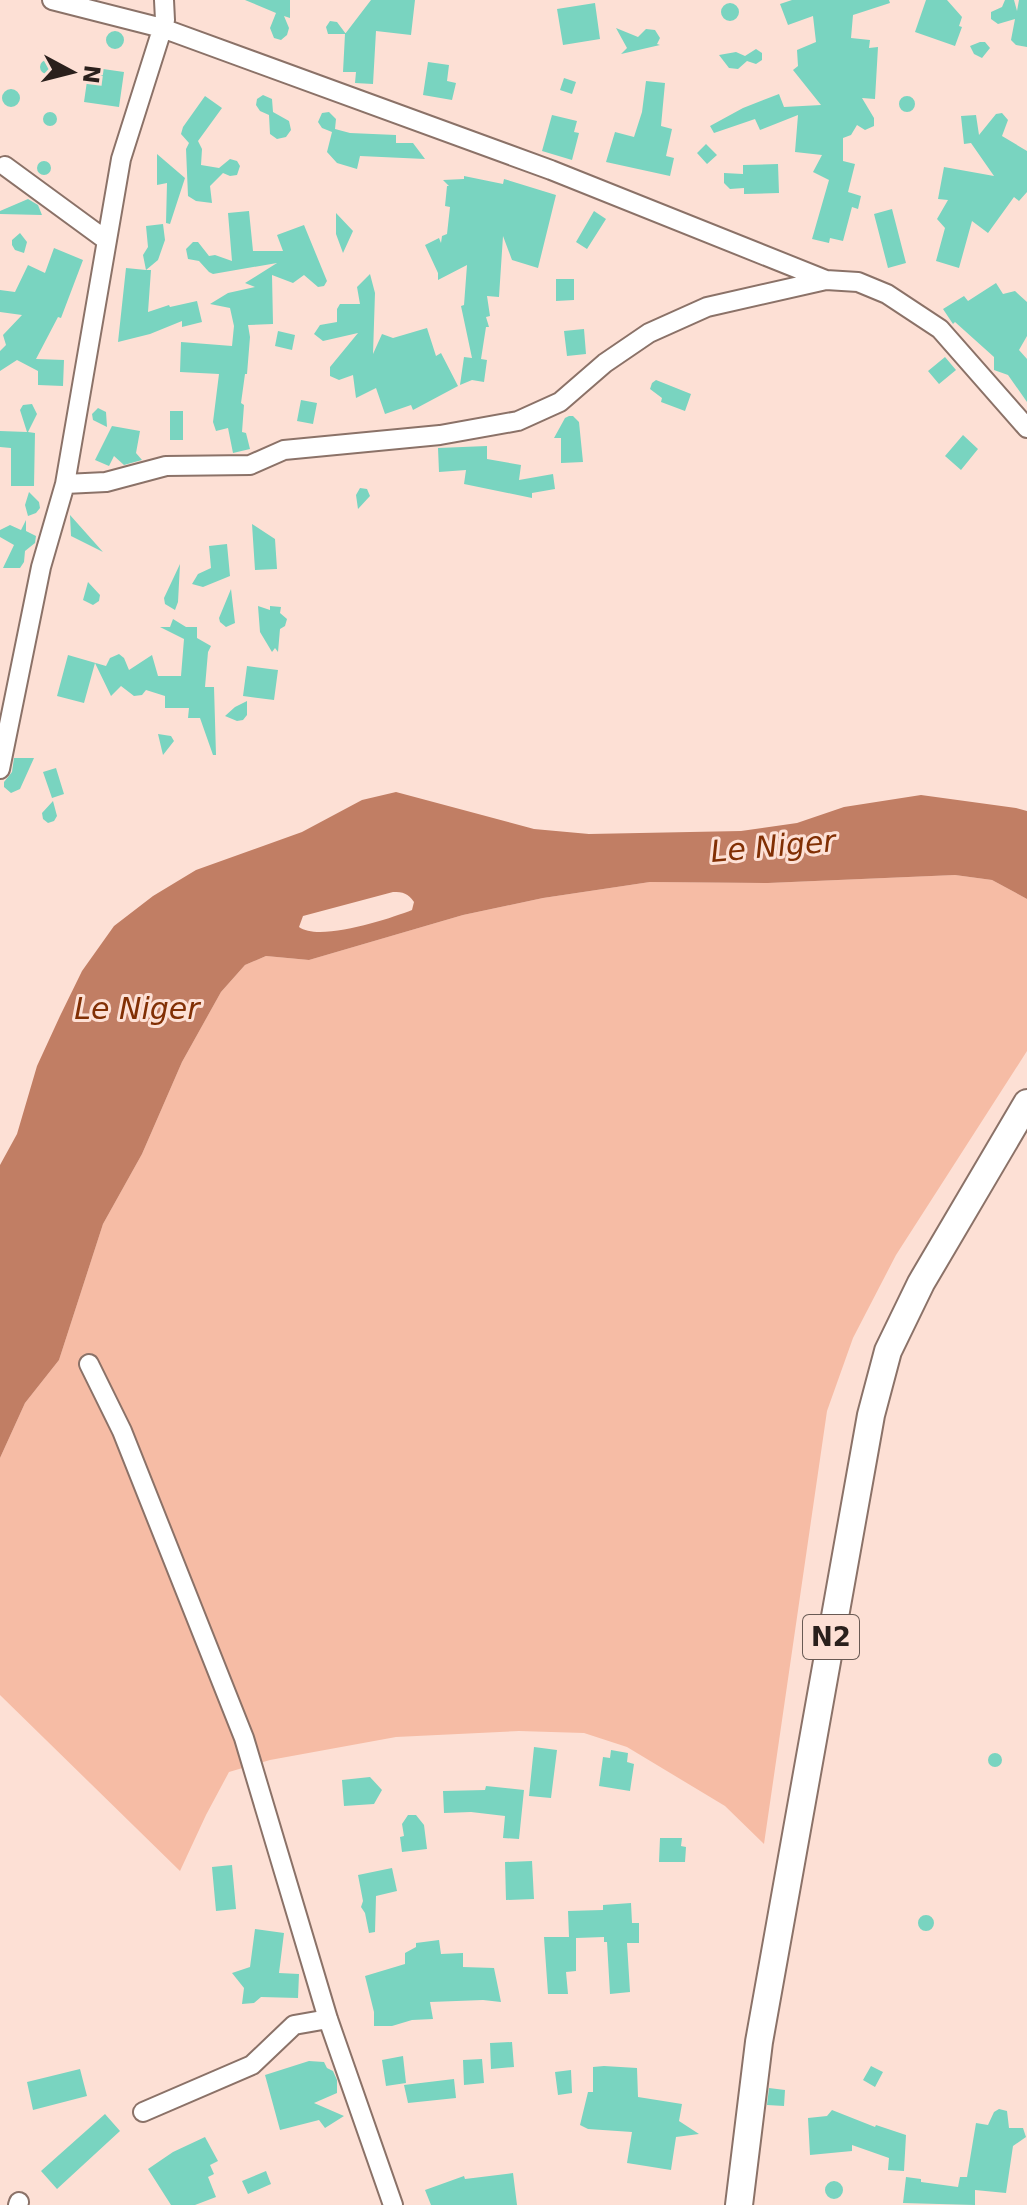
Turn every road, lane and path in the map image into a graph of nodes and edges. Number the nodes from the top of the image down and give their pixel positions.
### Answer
1 (52, 0) edge
2 (164, 0) edge
3 (162, 28) junction
4 (5, 166) dead end
5 (106, 240) junction
6 (826, 280) junction
7 (1027, 428) edge
8 (65, 484) junction
9 (0, 769) edge
10 (1027, 1103) edge
11 (89, 1364) dead end
12 (328, 2019) junction
13 (143, 2112) dead end
14 (393, 2205) edge
15 (739, 2205) edge

1 - 3 street
2 - 3 street
3 - 5 street
3 - 6 street
4 - 5 street
5 - 8 street
6 - 7 street
6 - 8 street
8 - 9 street
10 - 15 highway, N2
11 - 12 street
12 - 13 street
12 - 14 street

